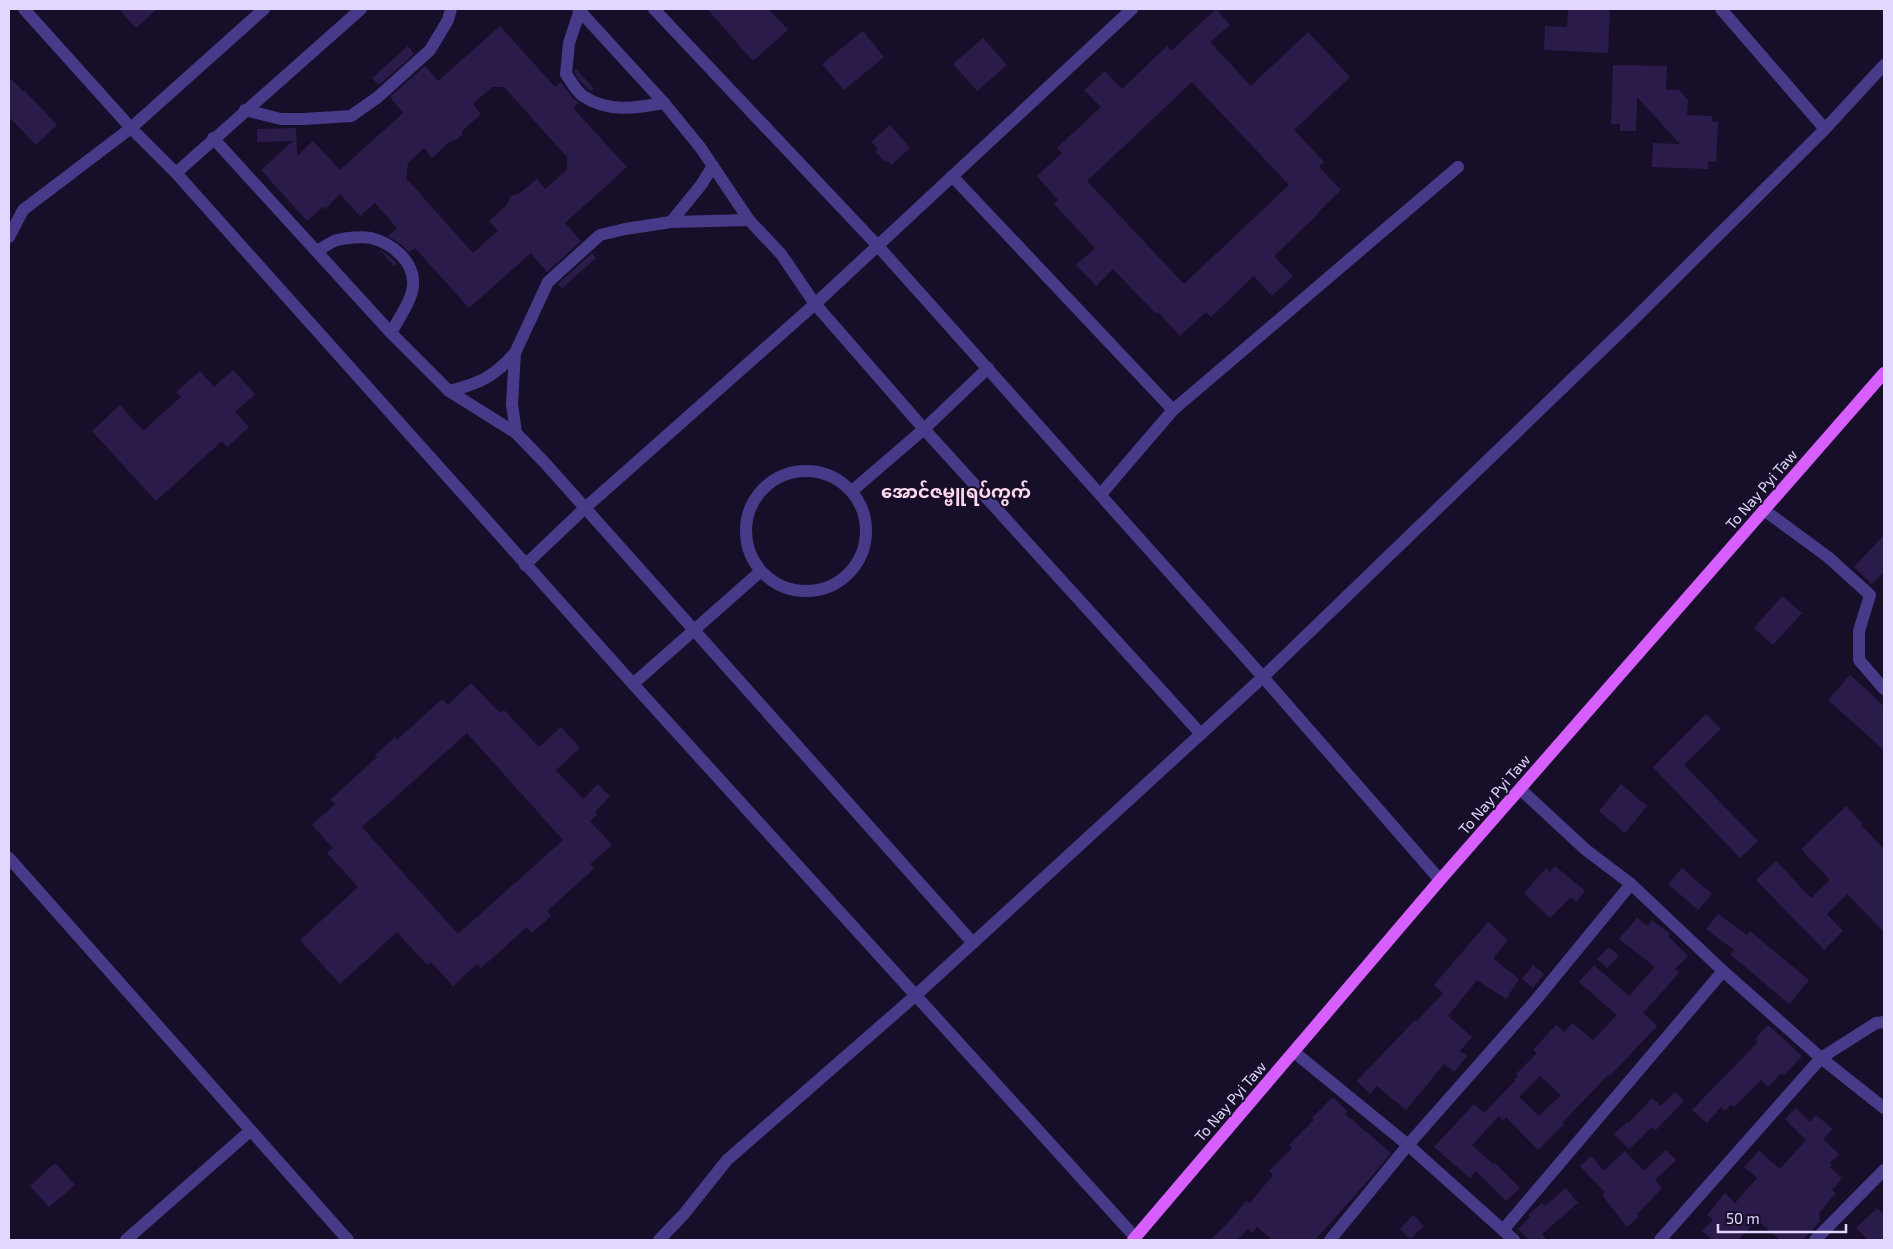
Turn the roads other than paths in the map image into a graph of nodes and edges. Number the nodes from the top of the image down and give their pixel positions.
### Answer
1 (24, 9) edge
2 (264, 9) edge
3 (360, 9) edge
4 (451, 9) edge
5 (654, 9) edge
6 (1132, 9) edge
7 (1721, 9) edge
8 (579, 10) edge
9 (1884, 65) edge
10 (664, 103) junction
11 (245, 110) junction
12 (131, 128) junction
13 (1825, 129) junction
14 (214, 138) junction
15 (713, 166) junction
16 (1458, 167) dead end
17 (176, 173) junction
18 (952, 176) junction
19 (749, 220) junction
20 (671, 222) junction
21 (9, 237) edge
22 (877, 245) junction
23 (316, 251) junction
24 (815, 304) junction
25 (391, 333) junction
26 (515, 352) junction
27 (988, 368) junction
28 (1884, 373) edge
29 (449, 391) junction
30 (1173, 410) junction
31 (924, 429) junction
32 (516, 433) junction
33 (852, 491) junction
34 (1101, 494) junction
35 (585, 508) junction
36 (1764, 510) junction
37 (525, 565) junction
38 (761, 571) junction
39 (694, 630) junction
40 (1263, 677) junction
41 (633, 684) junction
42 (1884, 689) edge
43 (1201, 734) junction
44 (1520, 789) junction
45 (9, 858) edge
46 (1440, 880) junction
47 (1631, 884) junction
48 (973, 942) junction
49 (1723, 971) junction
50 (916, 996) junction
51 (1884, 1022) edge
52 (1294, 1052) junction
53 (1821, 1058) junction
54 (1884, 1108) edge
55 (250, 1131) junction
56 (1408, 1145) junction
57 (1884, 1170) edge
58 (1503, 1230) junction
59 (1134, 1239) edge
60 (126, 1240) edge
61 (348, 1240) edge
62 (659, 1240) edge
63 (1330, 1240) edge
64 (1514, 1240) edge
65 (1660, 1240) edge
66 (1815, 1240) edge

1 - 12 street
2 - 12 street
3 - 11 street
4 - 11 street
5 - 22 street
6 - 18 street
7 - 13 street
8 - 10 street
8 - 10 street
9 - 13 street
10 - 15 street
11 - 14 street
12 - 17 street
12 - 21 street
13 - 40 street
14 - 17 street
14 - 23 street
15 - 19 street
15 - 20 street
16 - 30 street
17 - 37 street
18 - 22 street
18 - 30 street
19 - 20 street
19 - 24 street
20 - 26 street
22 - 24 street
22 - 27 street
23 - 25 street
23 - 25 street
24 - 31 street
24 - 35 street
25 - 29 street
26 - 29 street
26 - 32 street
27 - 31 street
27 - 34 street
28 - 36 main road, To Nay Pyi Taw
29 - 32 street
30 - 34 street
31 - 33 street
31 - 43 street
32 - 35 street
33 - 38 street
33 - 38 street
34 - 40 street
35 - 37 street
35 - 39 street
36 - 42 street
36 - 44 main road, To Nay Pyi Taw
37 - 41 street
38 - 39 street
39 - 41 street
39 - 48 street
40 - 43 street
40 - 46 street
41 - 50 street
43 - 48 street
44 - 46 main road, To Nay Pyi Taw
44 - 47 street
45 - 55 street
46 - 52 main road, To Nay Pyi Taw
47 - 49 street
47 - 56 street
48 - 50 street
49 - 53 street
49 - 58 street
50 - 59 street
50 - 62 street
51 - 53 street
52 - 56 street
52 - 59 main road, To Nay Pyi Taw
53 - 54 street
53 - 65 street
55 - 60 street
55 - 61 street
56 - 58 street
56 - 63 street
57 - 66 street
58 - 64 street

